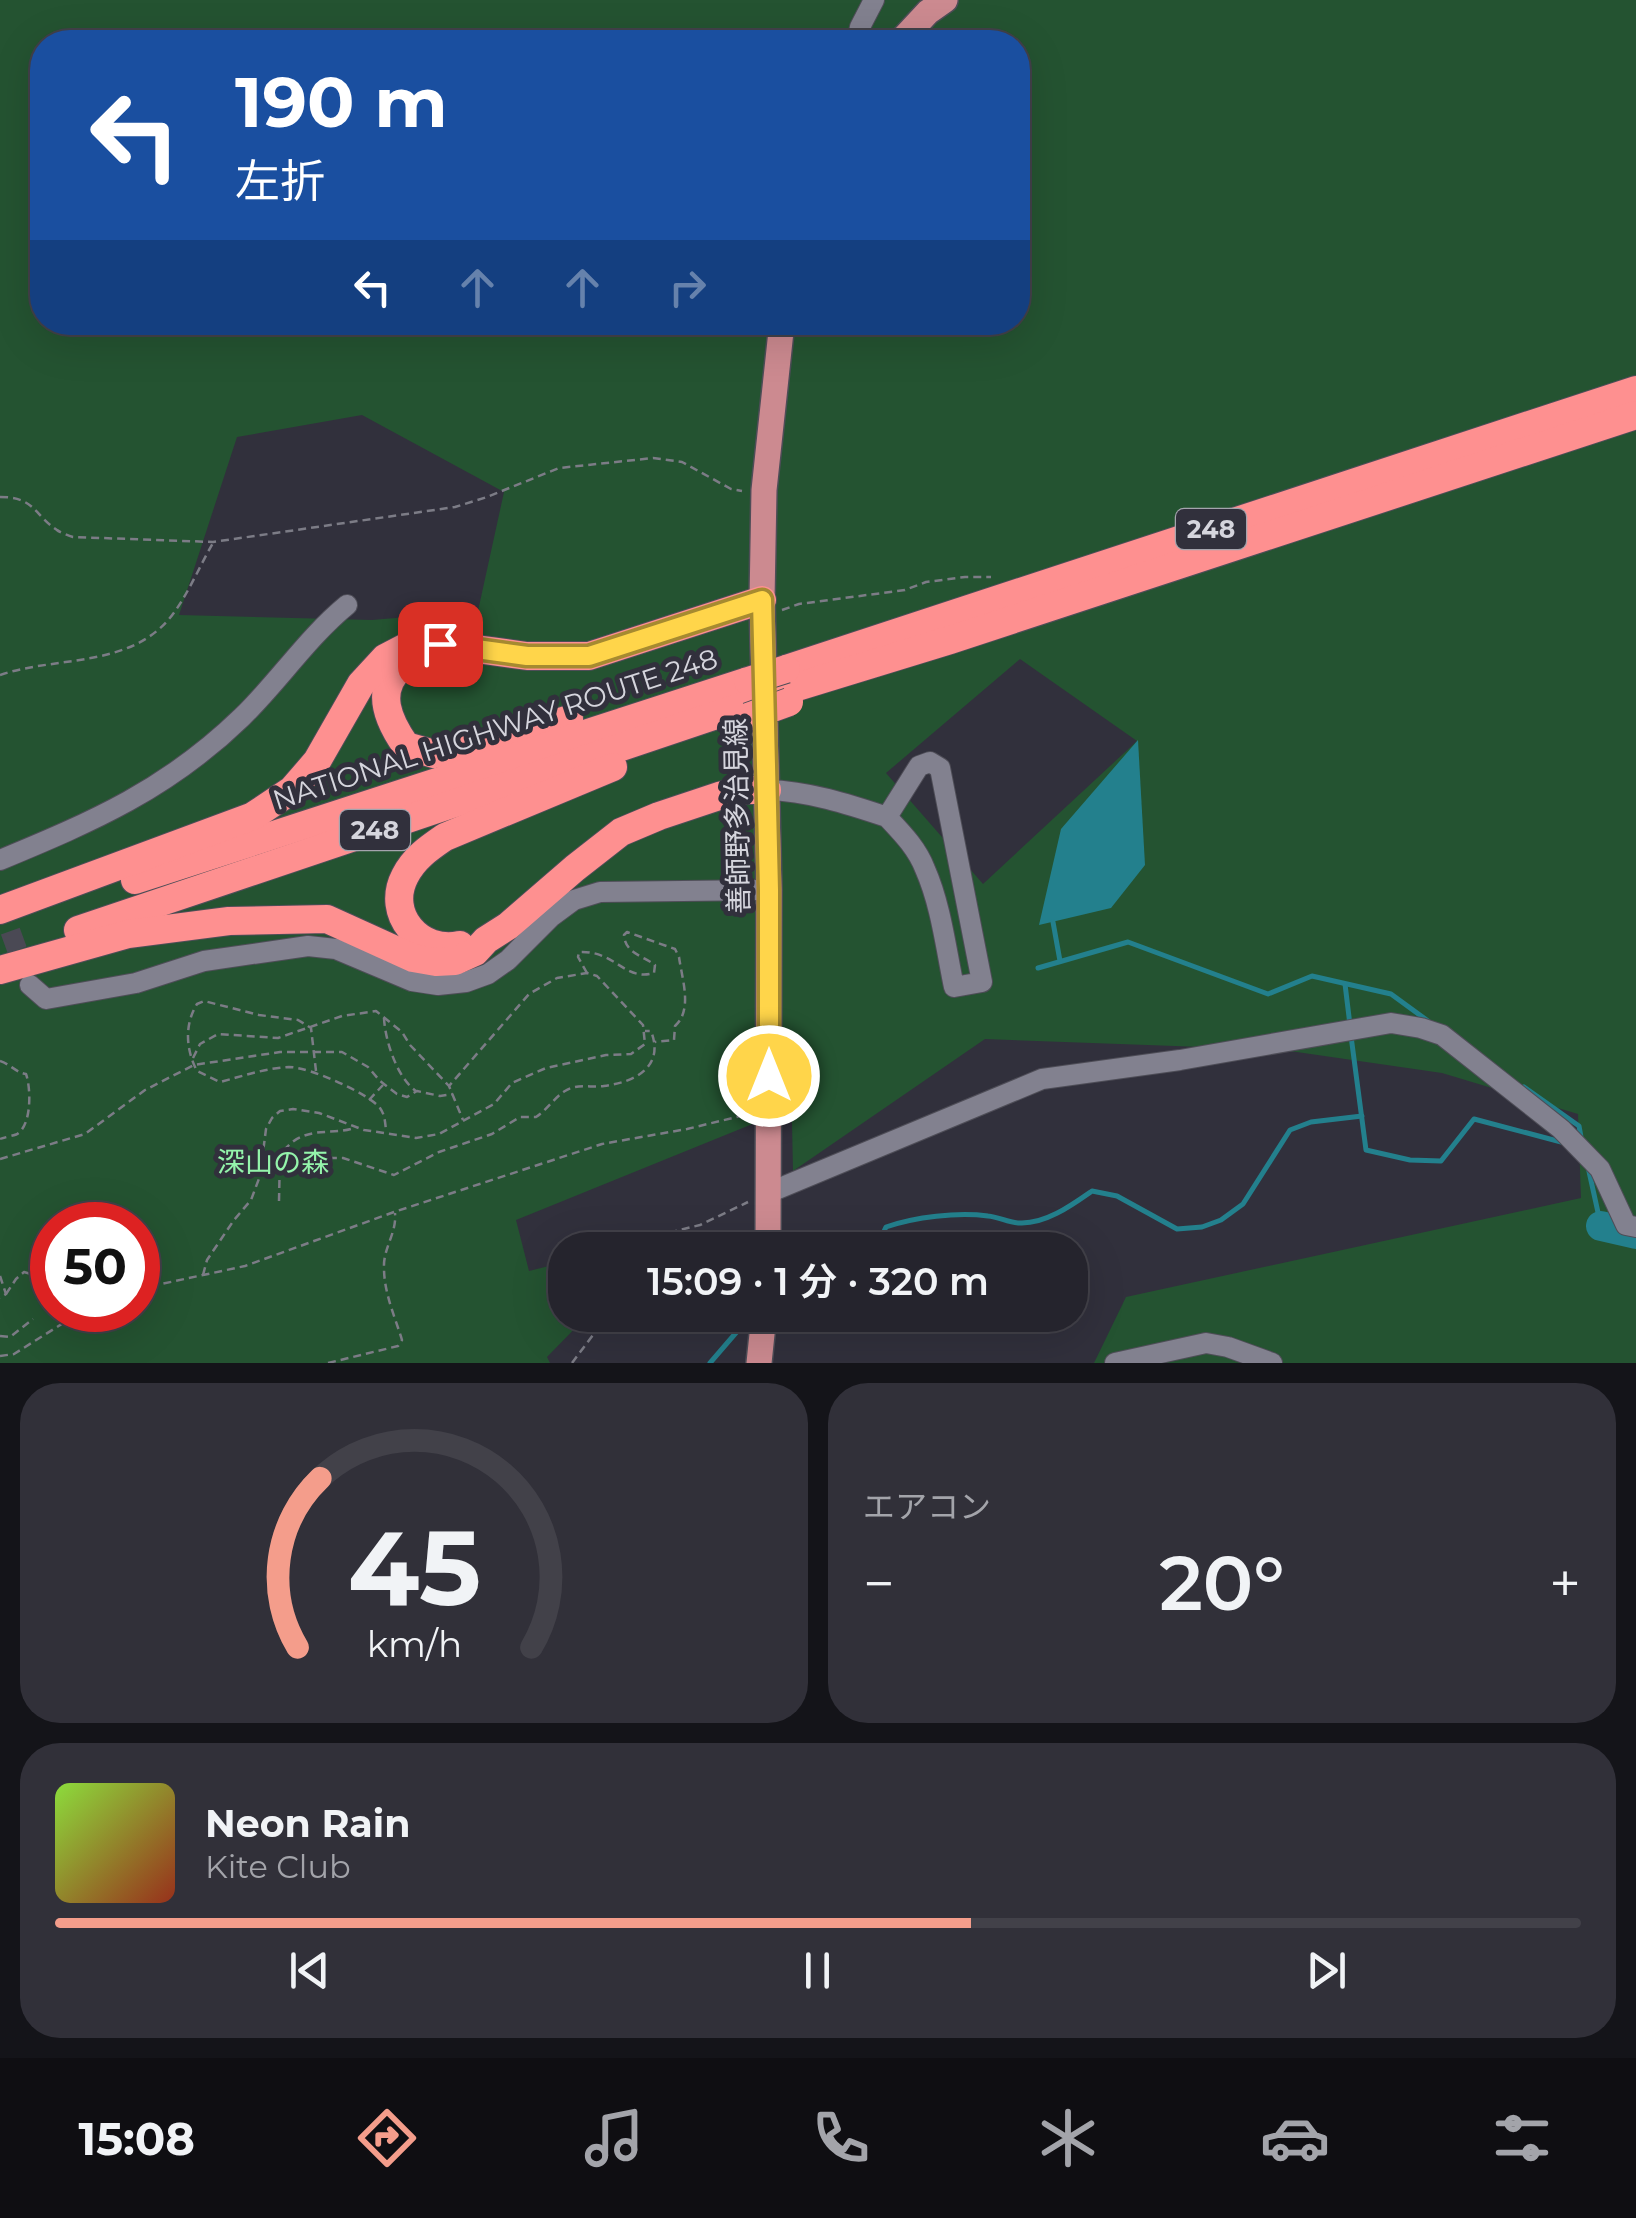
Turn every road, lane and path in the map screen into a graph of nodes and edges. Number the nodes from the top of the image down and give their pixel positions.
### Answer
1 (874, 0) edge
2 (945, 0) edge
3 (860, 30) edge
4 (911, 30) edge
5 (781, 335) edge
6 (1636, 390) edge
7 (1636, 416) edge
8 (764, 490) junction
9 (0, 497) edge
10 (214, 542) junction
11 (996, 577) dead end
12 (347, 605) dead end
13 (771, 605) junction
14 (440, 644) junction
15 (0, 675) edge
16 (787, 687) junction
17 (746, 696) junction
18 (767, 790) junction
19 (887, 817) junction
20 (0, 860) edge
21 (769, 890) junction
22 (0, 910) edge
23 (0, 924) edge
24 (486, 940) junction
25 (0, 955) edge
26 (0, 970) edge
27 (586, 974) junction
28 (30, 985) dead end
29 (384, 1016) junction
30 (312, 1028) junction
31 (643, 1031) junction
32 (654, 1043) junction
33 (313, 1052) junction
34 (192, 1059) junction
35 (0, 1062) edge
36 (194, 1065) junction
37 (316, 1071) junction
38 (384, 1084) junction
39 (450, 1086) junction
40 (417, 1092) junction
41 (452, 1094) junction
42 (369, 1100) junction
43 (769, 1113) junction
44 (463, 1120) junction
45 (356, 1127) junction
46 (386, 1132) junction
47 (0, 1138) edge
48 (0, 1158) edge
49 (292, 1170) dead end
50 (768, 1194) junction
51 (278, 1201) dead end
52 (394, 1212) junction
53 (1636, 1227) edge
54 (668, 1232) edge
55 (768, 1232) edge
56 (30, 1274) edge
57 (203, 1274) junction
58 (0, 1276) edge
59 (160, 1284) edge
60 (6, 1294) junction
61 (0, 1298) edge
62 (30, 1323) edge
63 (49, 1332) edge
64 (595, 1332) edge
65 (762, 1332) edge
66 (0, 1336) edge
67 (0, 1356) edge
68 (328, 1363) edge
69 (572, 1363) edge
70 (759, 1363) edge
71 (1117, 1363) edge
72 (1272, 1363) edge

1 - 3 street
2 - 4 main road
5 - 8 main road, 善師野多治見線
6 - 16 highway, NATIONAL HIGHWAY ROUTE 248 / 248
7 - 16 highway, NATIONAL HIGHWAY ROUTE 248 / 248
8 - 10 path
8 - 13 main road, 善師野多治見線
9 - 10 path
10 - 15 path
11 - 13 path
12 - 20 street
13 - 14 highway
13 - 18 main road, 善師野多治見線
14 - 17 highway
14 - 22 highway
16 - 17 highway, NATIONAL HIGHWAY ROUTE 248 / 248, bridge
17 - 23 highway, NATIONAL HIGHWAY ROUTE 248 / 248
17 - 24 highway
17 - 25 highway, NATIONAL HIGHWAY ROUTE 248 / 248
18 - 19 street
18 - 21 main road, 善師野多治見線
18 - 24 highway
19 - 19 street
21 - 28 street
21 - 43 main road, 善師野多治見線
24 - 26 highway
27 - 31 path
27 - 32 path
27 - 39 path
29 - 30 path
29 - 39 path
29 - 40 path
30 - 33 path
30 - 34 path
30 - 34 path
31 - 32 path
31 - 44 path
32 - 49 path
33 - 36 path
33 - 37 path
33 - 38 path
34 - 36 path
35 - 47 path
36 - 37 path
36 - 48 path
37 - 42 path
38 - 40 path
38 - 42 path
39 - 41 path
40 - 41 path
41 - 44 path
42 - 46 path
43 - 50 main road, 善師野多治見線
43 - 52 path
44 - 46 path
45 - 46 path
45 - 51 path
45 - 57 path
50 - 53 street
50 - 54 path
50 - 55 main road, 善師野多治見線
52 - 57 path
52 - 68 path
56 - 60 path
57 - 59 path
58 - 60 path
60 - 61 path
62 - 66 path
63 - 67 path
64 - 69 path
65 - 70 main road
71 - 72 street

